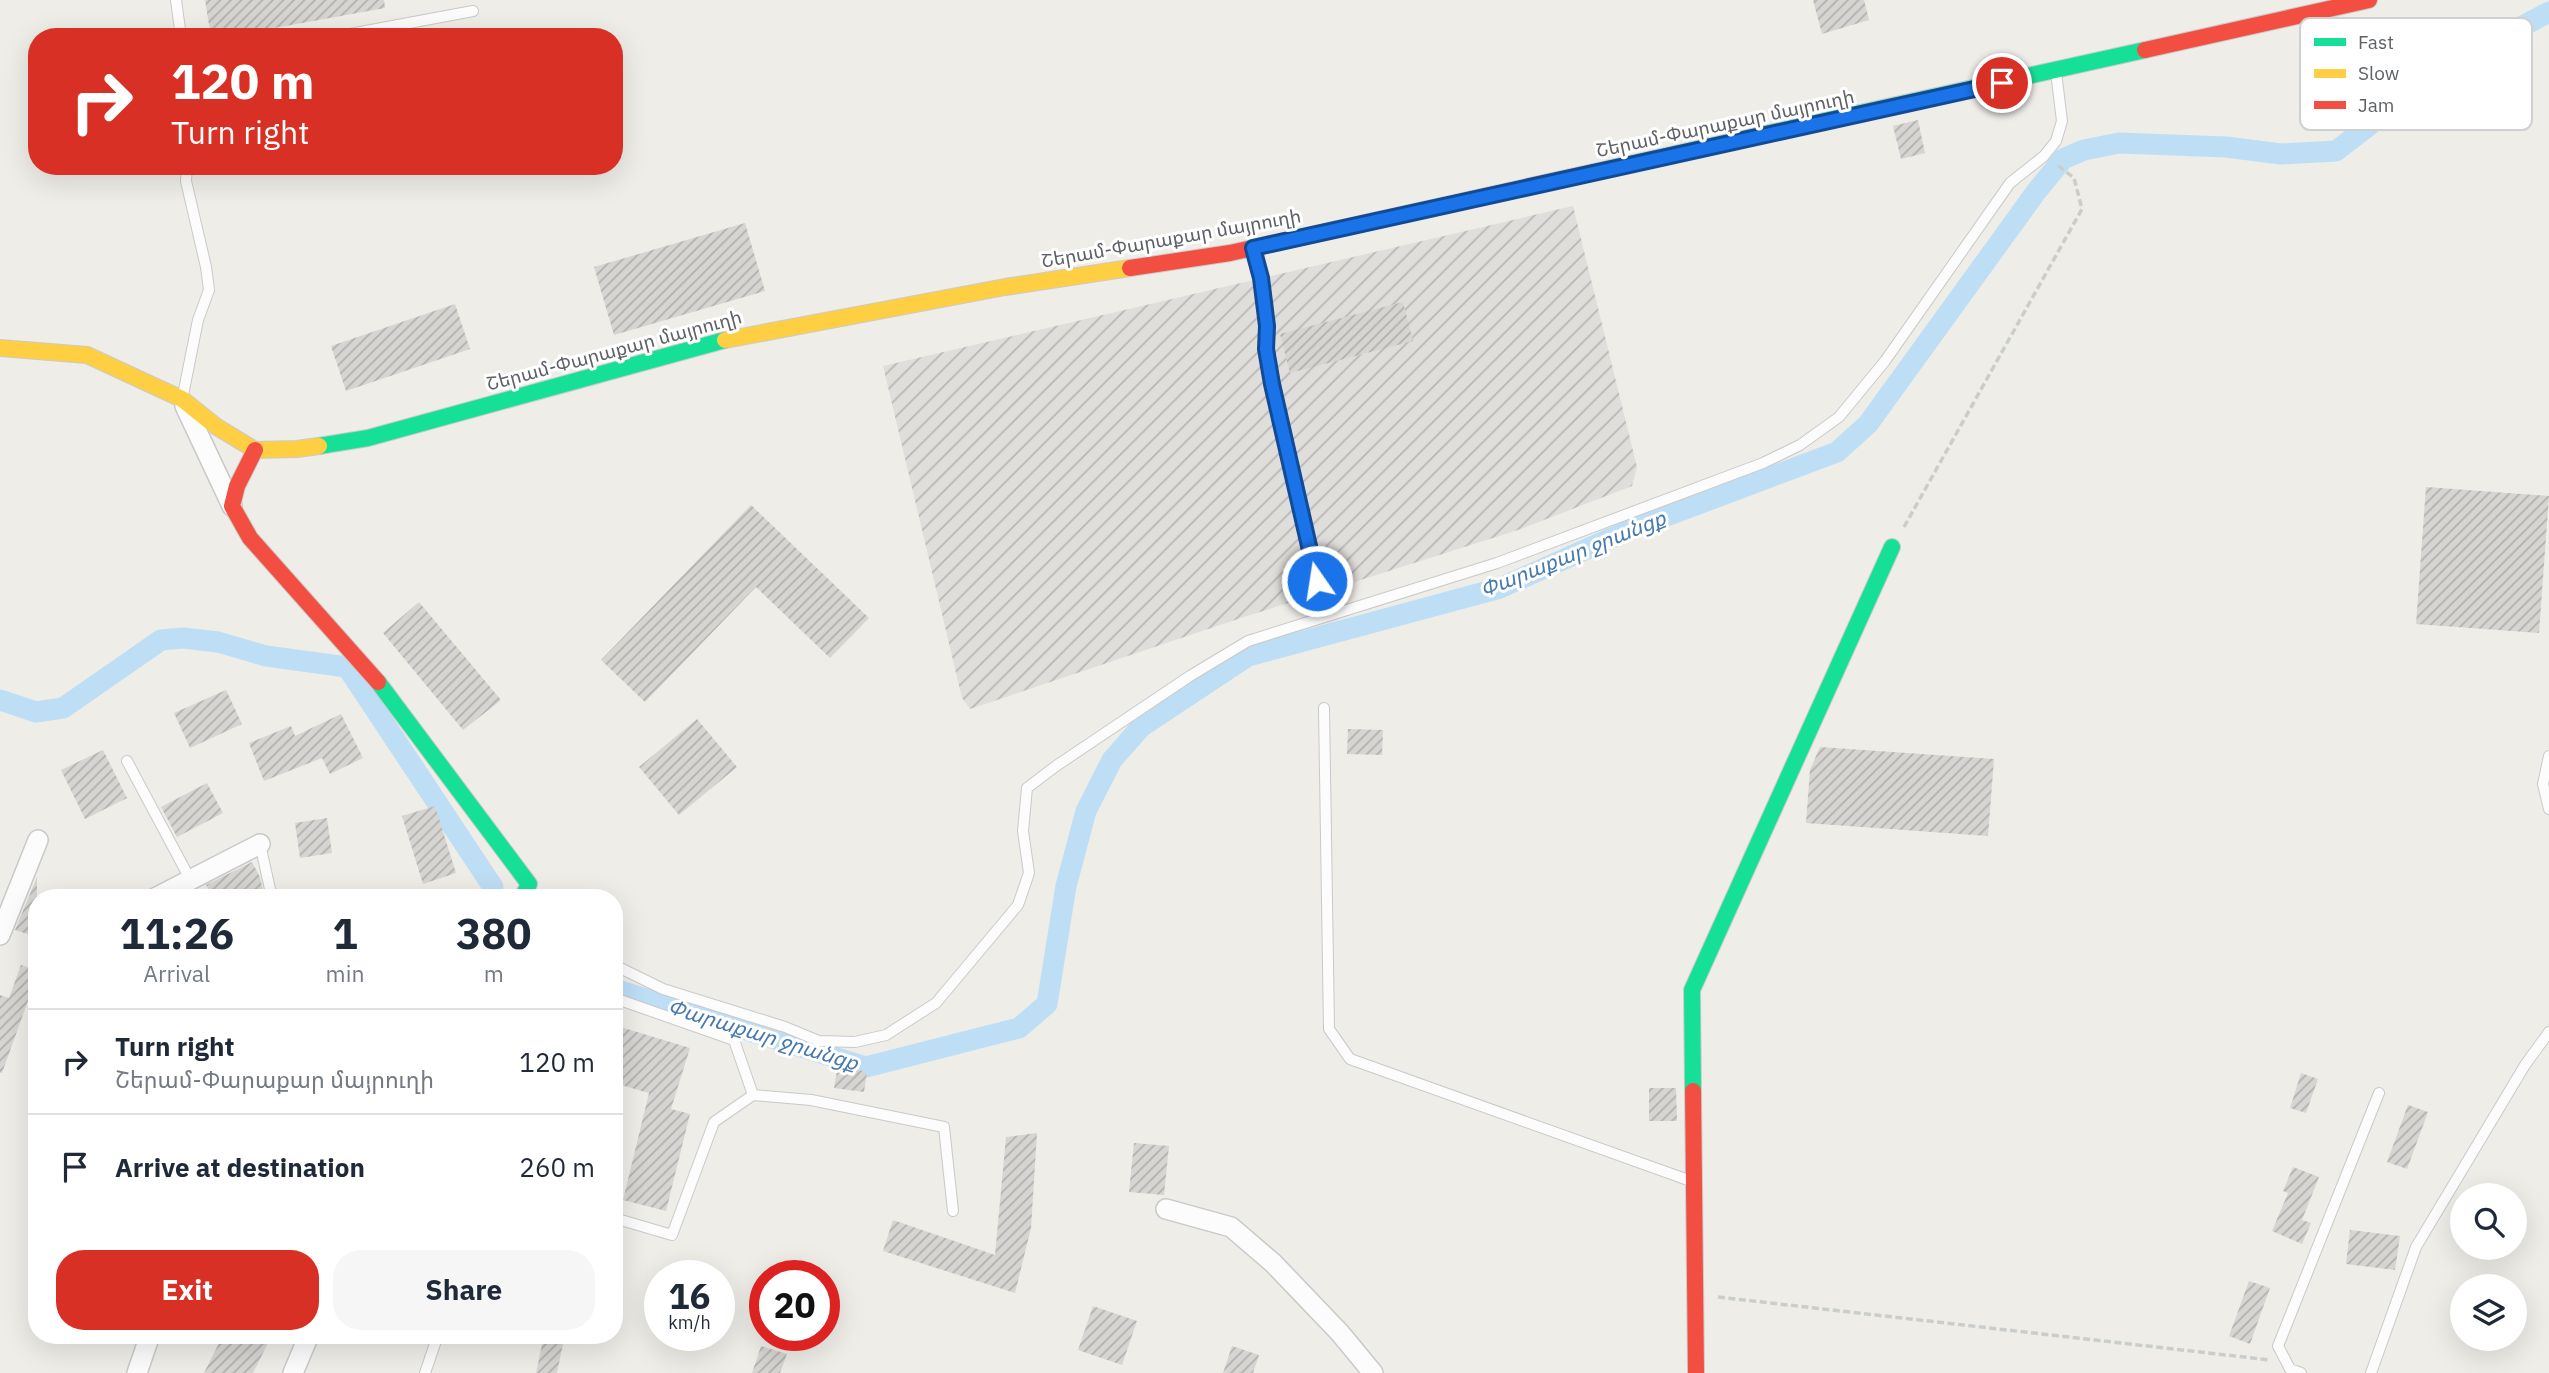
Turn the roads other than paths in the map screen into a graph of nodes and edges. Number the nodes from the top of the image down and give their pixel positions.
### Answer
1 (176, 0) edge
2 (2369, 0) edge
3 (473, 11) dead end
4 (180, 28) edge
5 (382, 28) edge
6 (2056, 71) junction
7 (186, 175) edge
8 (1253, 248) junction
9 (0, 348) edge
10 (182, 399) junction
11 (255, 450) junction
12 (232, 506) junction
13 (1892, 547) road end
14 (1317, 581) dead end
15 (1324, 708) dead end
16 (2549, 756) edge
17 (127, 761) dead end
18 (2549, 809) edge
19 (38, 840) dead end
20 (260, 844) joint
21 (190, 879) junction
22 (172, 889) edge
23 (270, 889) edge
24 (527, 889) edge
25 (0, 935) edge
26 (623, 969) edge
27 (623, 1001) edge
28 (2549, 1032) edge
29 (2379, 1093) dead end
30 (753, 1095) junction
31 (1695, 1182) junction
32 (1166, 1209) dead end
33 (953, 1211) dead end
34 (623, 1221) edge
35 (147, 1344) edge
36 (305, 1344) edge
37 (435, 1344) edge
38 (136, 1373) edge
39 (293, 1373) edge
40 (425, 1373) edge
41 (1373, 1373) edge
42 (1696, 1373) edge
43 (2301, 1373) edge
44 (2371, 1373) edge

1 - 4 lane
2 - 6 street, Շերամ-Փարաքար մայրուղի
3 - 5 lane
6 - 8 street, Շերամ-Փարաքար մայրուղի
6 - 26 lane
7 - 10 lane
8 - 11 street, Շերամ-Փարաքար մայրուղի
8 - 14 lane
9 - 10 street
10 - 11 street
10 - 12 street
11 - 12 street
12 - 24 street
13 - 31 street
15 - 31 lane
16 - 18 lane
17 - 21 lane
19 - 25 street
20 - 21 street
20 - 23 lane
21 - 22 street
27 - 30 lane
28 - 44 lane
29 - 43 lane
30 - 33 lane
30 - 34 lane
31 - 42 street
32 - 41 street
35 - 38 street
36 - 39 street
37 - 40 lane

